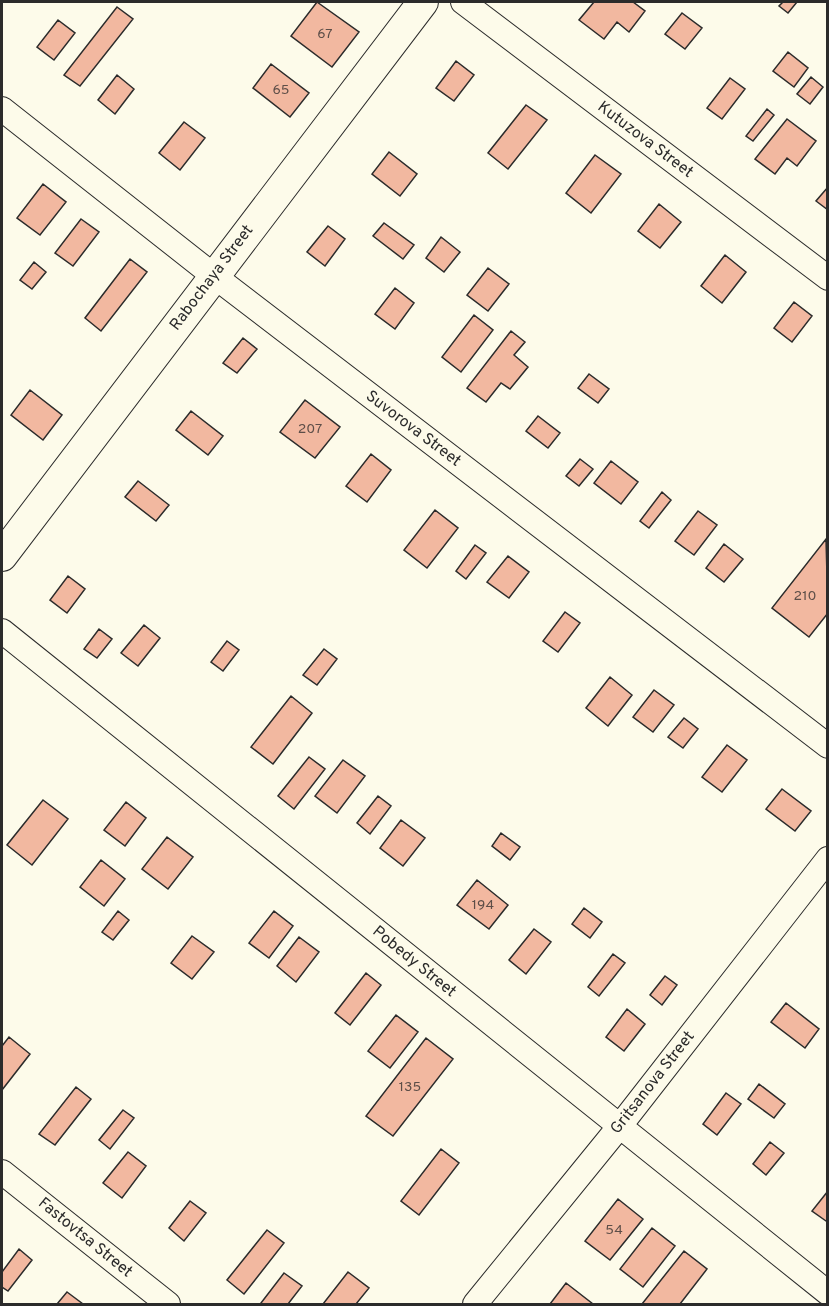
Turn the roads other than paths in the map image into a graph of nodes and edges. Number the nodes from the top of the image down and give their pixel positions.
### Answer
1 (423, 2) edge
2 (463, 2) edge
3 (2, 109) edge
4 (214, 276) junction
5 (828, 278) edge
6 (2, 556) edge
7 (2, 631) edge
8 (828, 746) edge
9 (828, 859) edge
10 (619, 1127) junction
11 (2, 1172) edge
12 (828, 1293) edge
13 (168, 1305) edge
14 (475, 1305) edge

1 - 4 street, Rabochaya Street
2 - 5 street, Kutuzova Street
3 - 4 street, Suvorova Street
4 - 6 street, Rabochaya Street
4 - 8 street, Suvorova Street
7 - 10 street, Pobedy Street
9 - 10 street, Gritsanova Street
10 - 12 street, Pobedy Street
10 - 14 street, Gritsanova Street
11 - 13 street, Fastovtsa Street

